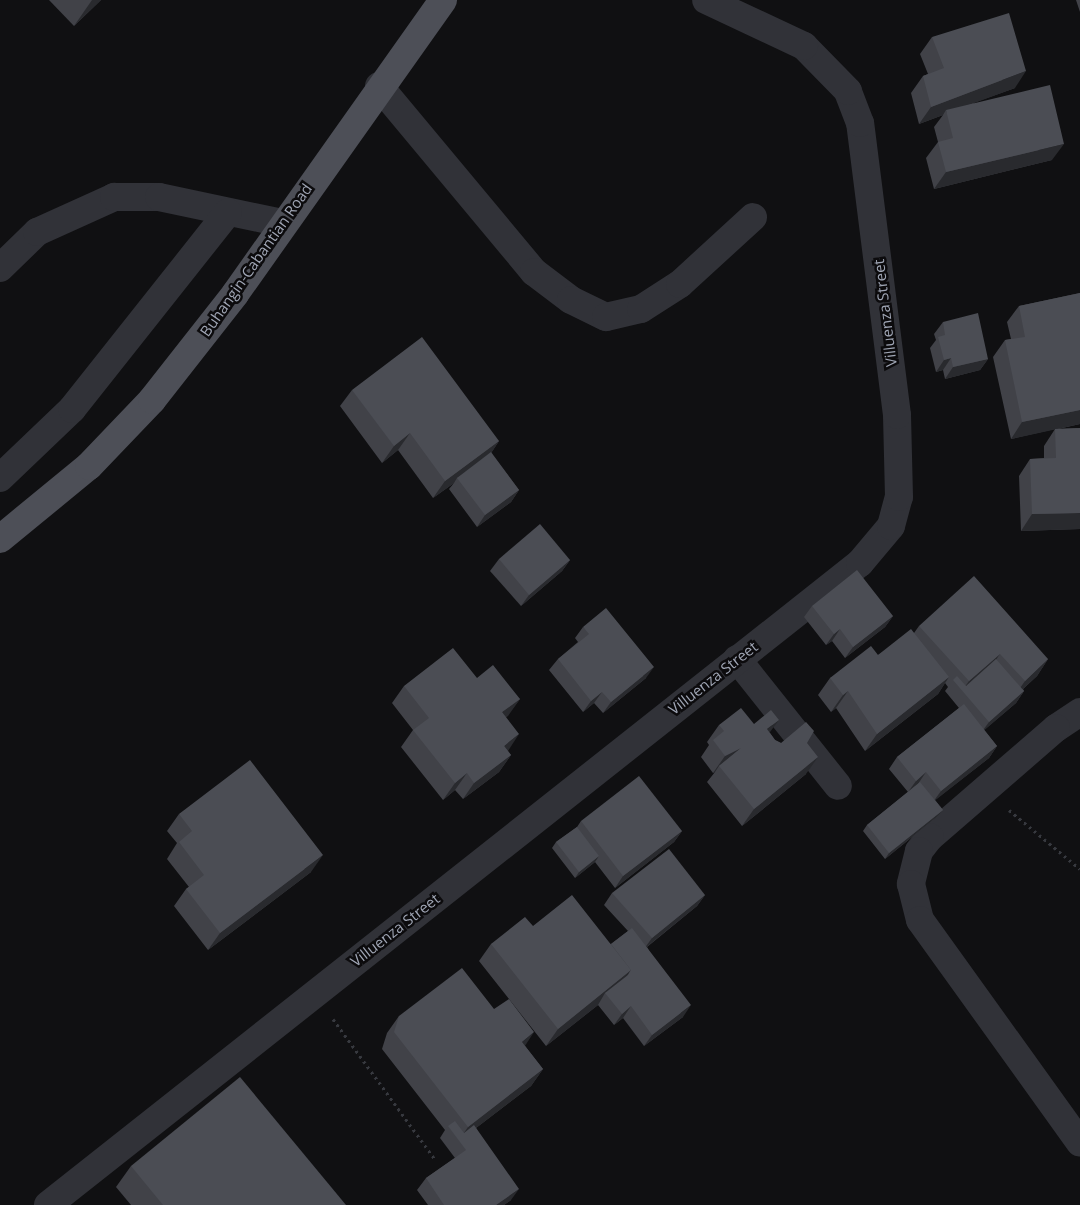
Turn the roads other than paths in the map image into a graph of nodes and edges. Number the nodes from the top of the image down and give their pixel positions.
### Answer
1 (443, 0) edge
2 (706, 0) edge
3 (379, 86) junction
4 (228, 212) junction
5 (753, 217) dead end
6 (282, 223) junction
7 (0, 268) edge
8 (0, 478) edge
9 (0, 540) edge
10 (737, 659) junction
11 (1080, 712) edge
12 (838, 786) dead end
13 (1080, 1143) edge
14 (48, 1205) edge

1 - 3 main road, Buhangin-Cabantian Road
2 - 10 street, Villuenza Street
3 - 5 street
3 - 6 main road, Buhangin-Cabantian Road
4 - 6 street
4 - 7 street
4 - 8 street
6 - 9 main road, Buhangin-Cabantian Road
10 - 12 street
10 - 14 street, Villuenza Street
11 - 13 street

